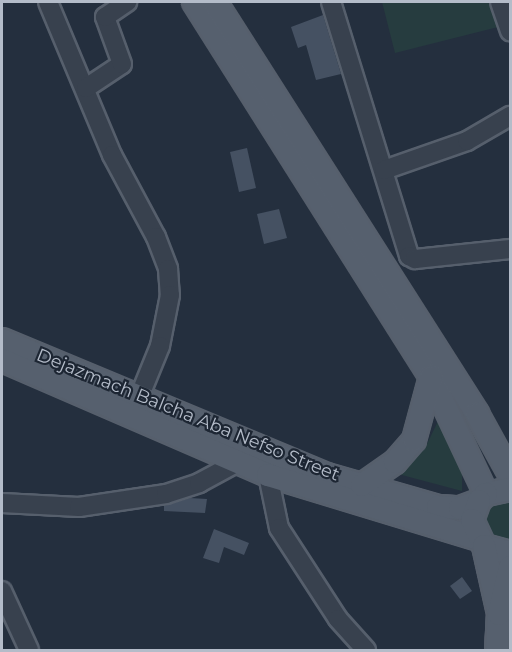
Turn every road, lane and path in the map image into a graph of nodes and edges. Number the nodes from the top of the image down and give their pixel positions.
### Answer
1 (48, 2) edge
2 (127, 2) edge
3 (331, 2) edge
4 (500, 2) edge
5 (202, 3) edge
6 (510, 31) edge
7 (86, 88) junction
8 (510, 116) edge
9 (384, 170) junction
10 (510, 249) edge
11 (2, 340) edge
12 (2, 360) edge
13 (431, 376) junction
14 (140, 395) junction
15 (238, 462) junction
16 (510, 474) edge
17 (268, 476) junction
18 (362, 485) junction
19 (510, 489) edge
20 (482, 498) junction
21 (2, 503) edge
22 (481, 543) junction
23 (510, 553) edge
24 (510, 567) edge
25 (2, 591) edge
26 (499, 614) junction
27 (28, 651) edge
28 (366, 651) edge
29 (497, 651) edge

1 - 7 street
2 - 7 street
3 - 9 street
4 - 6 street
5 - 13 main road
5 - 16 main road
7 - 14 street
8 - 9 street
9 - 10 street
11 - 14 main road, Dejazmach Balcha Aba Nefso Street
12 - 15 main road, Dejazmach Balcha Aba Nefso Street
13 - 18 main road
13 - 20 main road
14 - 18 main road, Dejazmach Balcha Aba Nefso Street
15 - 17 main road, Dejazmach Balcha Aba Nefso Street
15 - 21 street
17 - 22 main road, Dejazmach Balcha Aba Nefso Street
17 - 28 street
18 - 20 main road, Dejazmach Balcha Aba Nefso Street
19 - 20 main road, Dejazmach Balcha Aba Nefso Street
20 - 22 main road
22 - 23 main road, Dejazmach Balcha Aba Nefso Street
22 - 26 main road
24 - 26 main road
25 - 27 street
26 - 29 main road

